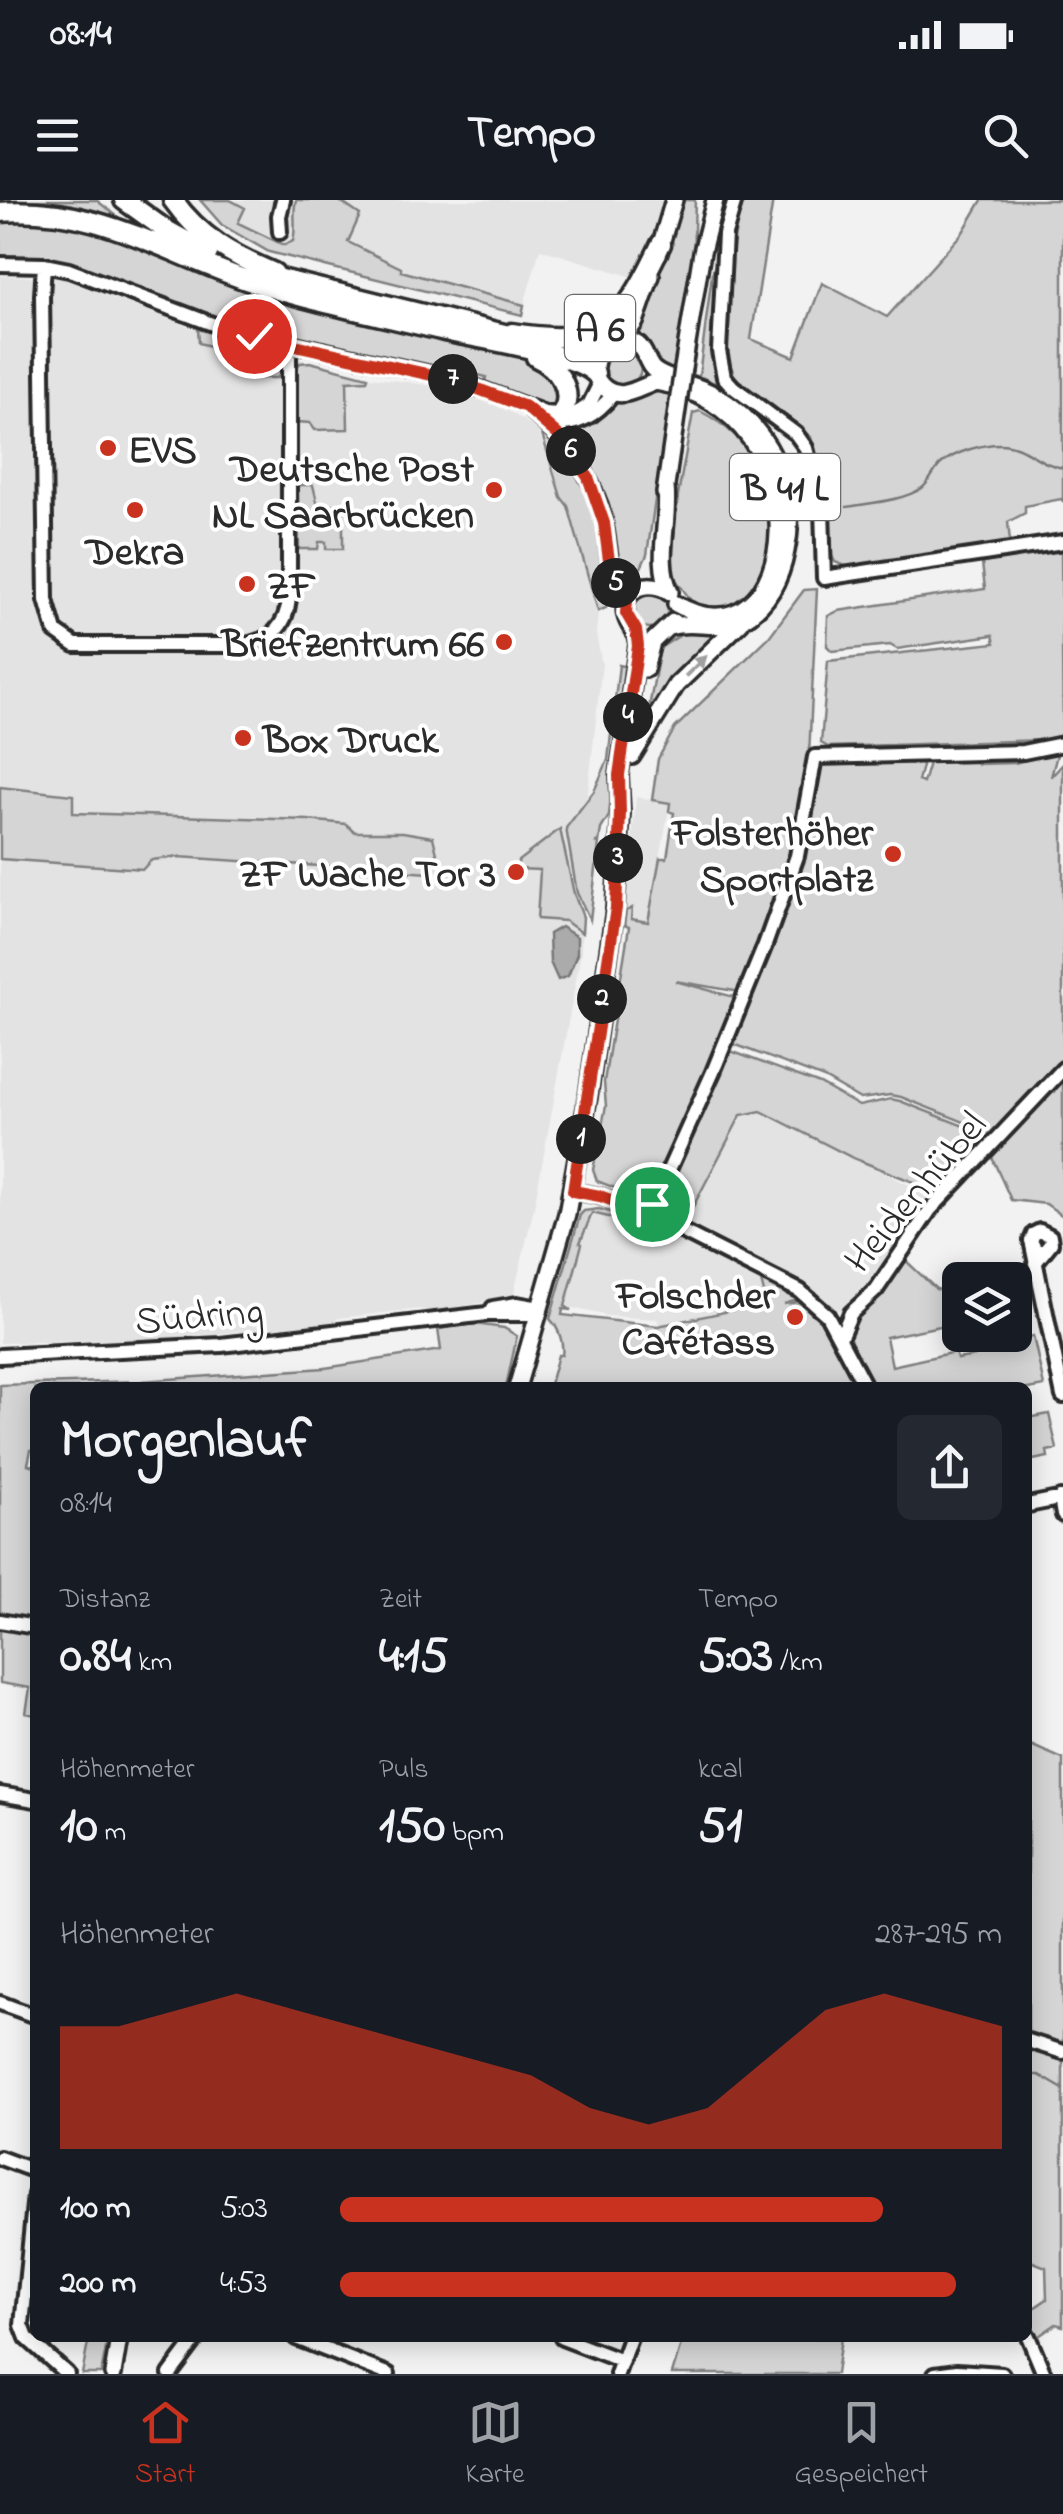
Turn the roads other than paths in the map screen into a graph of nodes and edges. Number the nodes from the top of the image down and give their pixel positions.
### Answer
1 (110, 200) edge
2 (124, 200) edge
3 (174, 200) edge
4 (284, 200) edge
5 (674, 200) edge
6 (712, 200) edge
7 (735, 200) edge
8 (0, 212) edge
9 (280, 232) dead end
10 (706, 233) junction
11 (725, 234) junction
12 (660, 244) junction
13 (192, 258) junction
14 (0, 264) edge
15 (44, 265) junction
16 (293, 280) junction
17 (500, 338) junction
18 (614, 343) junction
19 (289, 344) junction
20 (648, 358) junction
21 (603, 383) junction
22 (638, 389) junction
23 (554, 420) junction
24 (666, 487) junction
25 (1063, 542) edge
26 (647, 584) junction
27 (673, 599) junction
28 (627, 602) junction
29 (744, 620) junction
30 (636, 630) junction
31 (665, 630) junction
32 (1063, 744) edge
33 (632, 756) junction
34 (620, 813) junction
35 (1063, 1070) edge
36 (573, 1191) junction
37 (648, 1214) junction
38 (1037, 1253) dead end
39 (818, 1306) junction
40 (855, 1309) junction
41 (538, 1311) junction
42 (475, 1316) junction
43 (402, 1325) junction
44 (531, 1338) junction
45 (840, 1338) junction
46 (0, 1356) edge
47 (518, 1382) edge
48 (863, 1382) edge
49 (1063, 1396) edge
50 (1061, 1498) edge
51 (1032, 1504) edge
52 (1063, 1515) edge
53 (0, 1621) edge
54 (30, 1626) edge
55 (0, 1794) edge
56 (30, 1799) edge
57 (0, 2003) edge
58 (30, 2014) edge
59 (1032, 2042) edge
60 (1063, 2052) edge
61 (0, 2158) edge
62 (30, 2169) edge
63 (30, 2244) edge
64 (30, 2341) edge
65 (31, 2342) edge
66 (119, 2342) edge
67 (194, 2342) edge
68 (306, 2342) edge
69 (570, 2342) edge
70 (629, 2342) edge
71 (1031, 2342) edge
72 (620, 2368) edge
73 (173, 2369) edge
74 (67, 2374) edge
75 (113, 2374) edge
76 (388, 2374) edge
77 (935, 2374) edge
78 (1002, 2374) edge
79 (1044, 2374) edge

1 - 13 highway
2 - 16 highway, A 6
3 - 16 highway, A 6
4 - 9 street
5 - 12 main road
6 - 10 main road
7 - 11 street
8 - 13 highway
10 - 11 street
10 - 24 main road, bridge
11 - 25 street
12 - 17 highway, A 6
12 - 18 main road
13 - 17 highway
14 - 15 street
15 - 19 street
15 - 19 street
16 - 17 highway, A 6
17 - 18 highway
17 - 21 highway
17 - 23 highway
18 - 20 main road
18 - 21 main road
19 - 23 street
20 - 22 main road
20 - 29 main road, B 41 L
21 - 22 main road
21 - 23 street
22 - 27 main road, B 41 L
23 - 28 street
24 - 26 main road
24 - 27 main road
26 - 27 main road
26 - 28 main road
27 - 31 main road
28 - 30 main road
29 - 31 main road
33 -> 29 main road
30 - 31 main road
30 - 34 main road
31 - 33 main road
32 - 37 street
33 - 34 main road
34 - 36 main road
35 - 40 street, Heidenhübel
36 - 37 street
36 - 41 main road
37 - 39 street
38 - 49 street
39 - 40 street, Heidenhübel
39 - 45 street
40 - 45 street, Heidenhübel
41 - 42 street, Südring
41 - 43 street, Südring
41 - 44 main road
42 - 43 street, Südring
42 - 44 street, Südring
43 - 46 street, Südring
44 - 47 main road
45 - 48 street
50 - 51 street
50 - 52 street
53 - 54 street
55 - 56 street
57 - 58 street
59 - 60 street
61 - 62 street
63 - 64 street
65 - 74 street
66 - 75 main road
67 - 73 street
68 - 76 street
69 - 72 street
70 - 72 street
71 - 79 street
77 - 78 street

